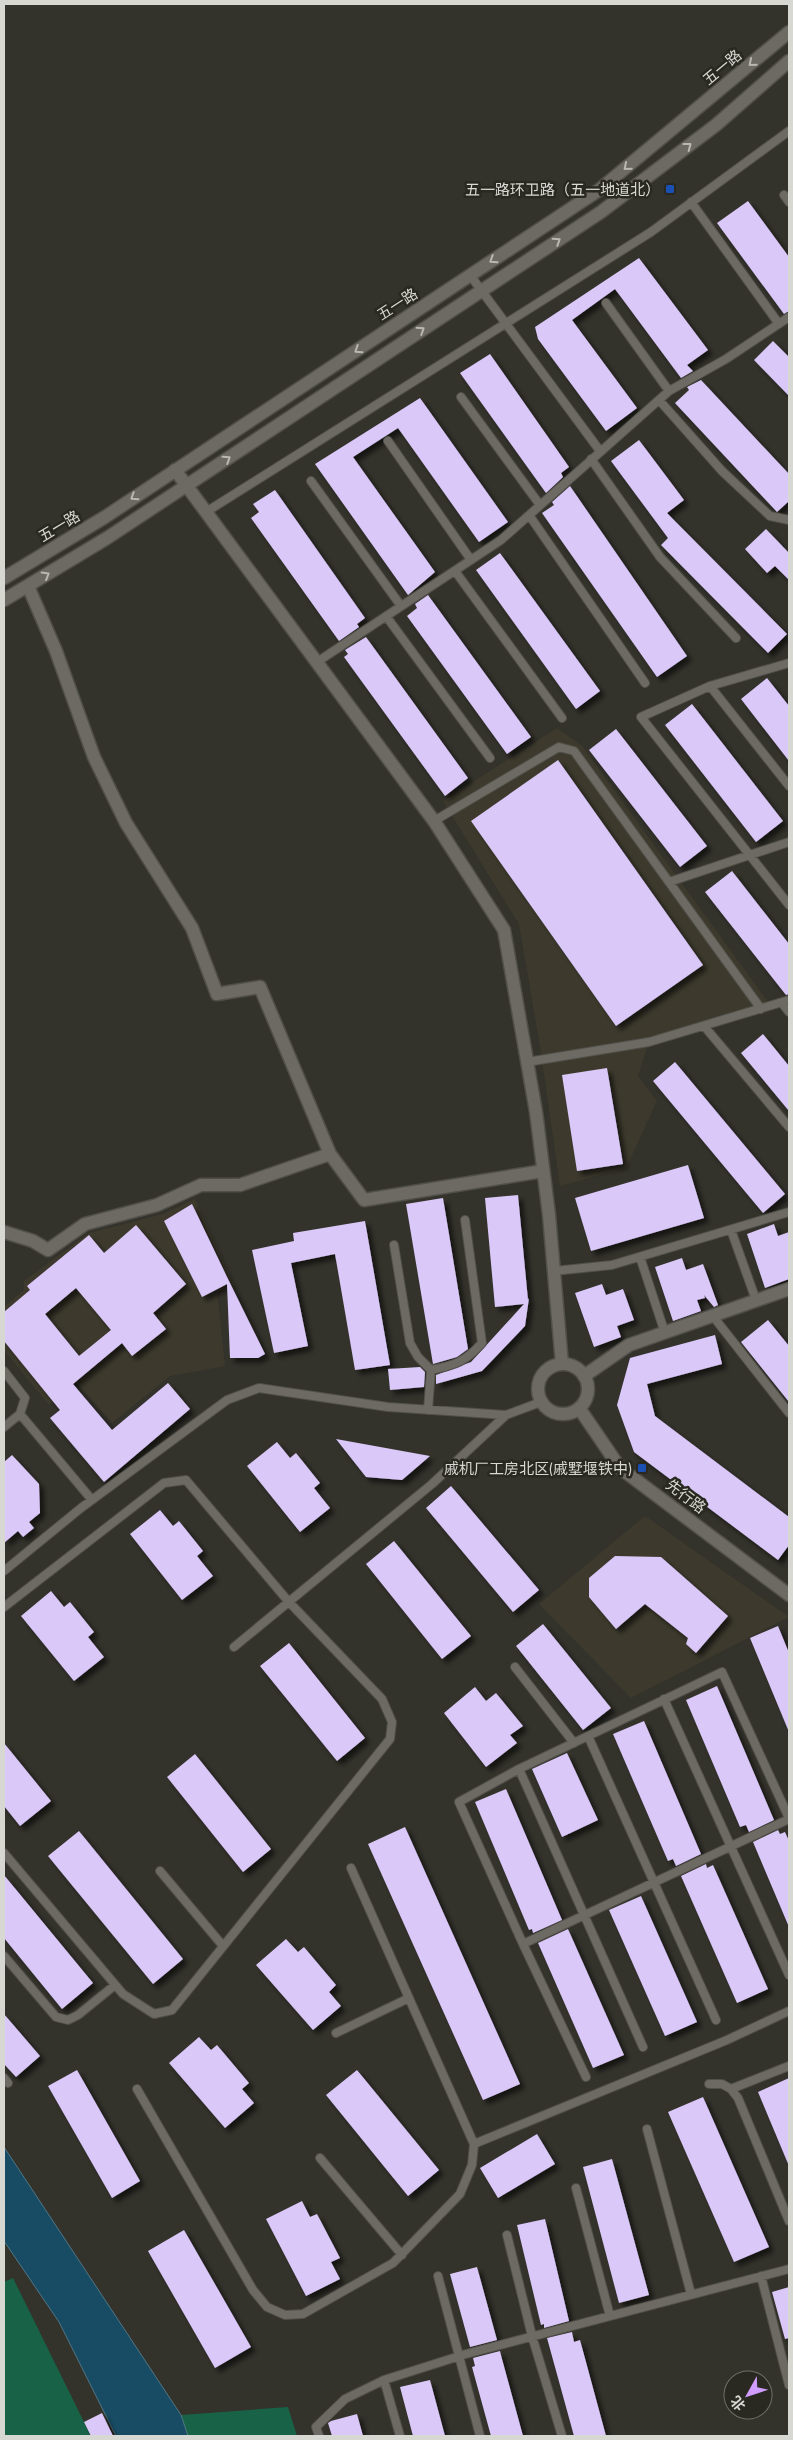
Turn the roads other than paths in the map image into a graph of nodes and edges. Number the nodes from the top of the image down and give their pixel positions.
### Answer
1 (789, 32) edge
2 (789, 61) edge
3 (789, 131) edge
4 (692, 202) junction
5 (470, 275) junction
6 (481, 291) junction
7 (606, 303) dead end
8 (789, 317) edge
9 (505, 323) junction
10 (779, 324) junction
11 (669, 391) junction
12 (462, 397) dead end
13 (659, 400) junction
14 (388, 441) dead end
15 (600, 451) junction
16 (591, 459) junction
17 (175, 470) junction
18 (311, 481) dead end
19 (186, 486) junction
20 (540, 505) junction
21 (206, 512) junction
22 (529, 515) junction
23 (789, 520) edge
24 (472, 560) junction
25 (455, 571) junction
26 (4, 578) edge
27 (28, 586) junction
28 (4, 600) edge
29 (401, 606) junction
30 (386, 616) junction
31 (736, 638) dead end
32 (317, 662) junction
33 (789, 663) edge
34 (645, 684) dead end
35 (710, 686) junction
36 (562, 718) dead end
37 (490, 758) dead end
38 (789, 786) edge
39 (434, 821) junction
40 (789, 842) edge
41 (750, 855) junction
42 (669, 882) junction
43 (789, 906) edge
44 (785, 1002) edge
45 (761, 1009) junction
46 (789, 1012) edge
47 (704, 1026) junction
48 (527, 1062) junction
49 (789, 1128) edge
50 (330, 1154) junction
51 (543, 1171) junction
52 (789, 1212) edge
53 (465, 1220) dead end
54 (731, 1230) junction
55 (4, 1232) edge
56 (394, 1245) dead end
57 (640, 1257) junction
58 (554, 1271) junction
59 (789, 1290) edge
60 (756, 1300) junction
61 (712, 1316) junction
62 (665, 1333) junction
63 (562, 1364) junction
64 (431, 1370) junction
65 (4, 1371) edge
66 (584, 1376) junction
67 (541, 1402) junction
68 (579, 1408) junction
69 (428, 1410) junction
70 (789, 1413) edge
71 (20, 1414) junction
72 (506, 1415) junction
73 (4, 1427) edge
74 (92, 1500) junction
75 (4, 1571) edge
76 (789, 1592) edge
77 (288, 1601) junction
78 (4, 1607) edge
79 (234, 1647) dead end
80 (515, 1667) dead end
81 (664, 1699) junction
82 (588, 1736) junction
83 (574, 1743) junction
84 (519, 1769) junction
85 (789, 1818) edge
86 (731, 1846) junction
87 (4, 1853) edge
88 (351, 1868) dead end
89 (160, 1871) dead end
90 (654, 1882) junction
91 (584, 1915) junction
92 (523, 1944) junction
93 (223, 1946) junction
94 (4, 1956) edge
95 (789, 1974) edge
96 (115, 1984) junction
97 (409, 1998) junction
98 (789, 2012) edge
99 (716, 2020) dead end
100 (336, 2034) dead end
101 (644, 2047) dead end
102 (789, 2066) edge
103 (586, 2077) dead end
104 (709, 2084) dead end
105 (138, 2089) dead end
106 (731, 2089) junction
107 (647, 2130) dead end
108 (474, 2144) junction
109 (320, 2158) dead end
110 (576, 2188) dead end
111 (789, 2221) edge
112 (507, 2235) dead end
113 (402, 2254) junction
114 (789, 2269) edge
115 (438, 2276) dead end
116 (761, 2276) junction
117 (691, 2294) junction
118 (610, 2316) junction
119 (532, 2336) junction
120 (459, 2356) junction
121 (384, 2380) junction
122 (789, 2385) edge
123 (319, 2436) edge
124 (400, 2436) edge
125 (480, 2436) edge
126 (562, 2436) edge

1 -> 5 street, 五一路
6 -> 2 street
3 - 4 lane
4 - 9 lane
4 - 10 lane
5 - 6 lane
5 -> 17 street, 五一路
6 - 9 lane
19 -> 6 street
7 - 11 lane
8 - 10 lane
9 - 15 lane
9 - 21 lane
10 - 11 lane
11 - 13 lane
12 - 20 lane
13 - 15 lane
13 - 23 lane
14 - 24 lane
15 - 16 lane
16 - 20 lane
16 - 31 lane
17 - 19 street
17 -> 26 street, 五一路
18 - 29 lane
19 - 21 street
27 -> 19 street
20 - 22 lane
21 - 32 street
22 - 24 lane
22 - 34 lane
24 - 25 lane
25 - 29 lane
25 - 36 lane
27 - 28 street
27 - 50 street
29 - 30 lane
30 - 32 lane
30 - 37 lane
32 - 39 street
33 - 35 lane
35 - 38 lane
35 - 41 lane
39 - 42 lane
39 - 48 street
40 - 41 lane
41 - 42 lane
41 - 43 lane
42 - 45 lane
44 - 45 lane
44 - 46 lane
45 - 47 lane
47 - 48 lane
47 - 49 lane
48 - 51 street
50 - 51 street
50 - 55 street
51 - 58 street
52 - 54 lane
53 - 64 lane
54 - 57 lane
54 - 60 lane
56 - 64 lane
57 - 58 lane
57 - 62 lane
58 - 63 street
59 - 60 street
60 - 61 street
61 - 62 street
61 - 70 lane
62 - 66 street
63 - 66 street
63 - 67 street
64 - 69 lane
65 - 71 lane
66 - 68 street
67 - 68 street
67 - 72 lane
68 - 76 street, 先行路
69 - 72 lane
69 - 74 lane
71 - 73 lane
71 - 74 lane
72 - 77 lane
74 - 75 lane
77 - 78 lane
77 - 79 lane
77 - 93 lane
80 - 83 lane
81 - 82 lane
81 - 85 lane
81 - 86 lane
82 - 83 lane
82 - 90 lane
83 - 84 lane
84 - 91 lane
84 - 92 lane
85 - 86 lane
86 - 90 lane
86 - 95 lane
87 - 96 lane
88 - 97 lane
89 - 93 lane
90 - 91 lane
90 - 99 lane
91 - 92 lane
91 - 101 lane
92 - 103 lane
93 - 96 lane
94 - 96 lane
97 - 100 lane
97 - 108 lane
98 - 108 lane
102 - 106 lane
104 - 106 lane
105 - 113 lane
106 - 111 lane
107 - 117 lane
108 - 113 lane
109 - 113 lane
110 - 118 lane
112 - 119 lane
114 - 116 lane
115 - 120 lane
116 - 117 lane
116 - 122 lane
117 - 118 lane
118 - 119 lane
119 - 120 lane
119 - 126 lane
120 - 121 lane
120 - 125 lane
121 - 123 lane
121 - 124 lane

